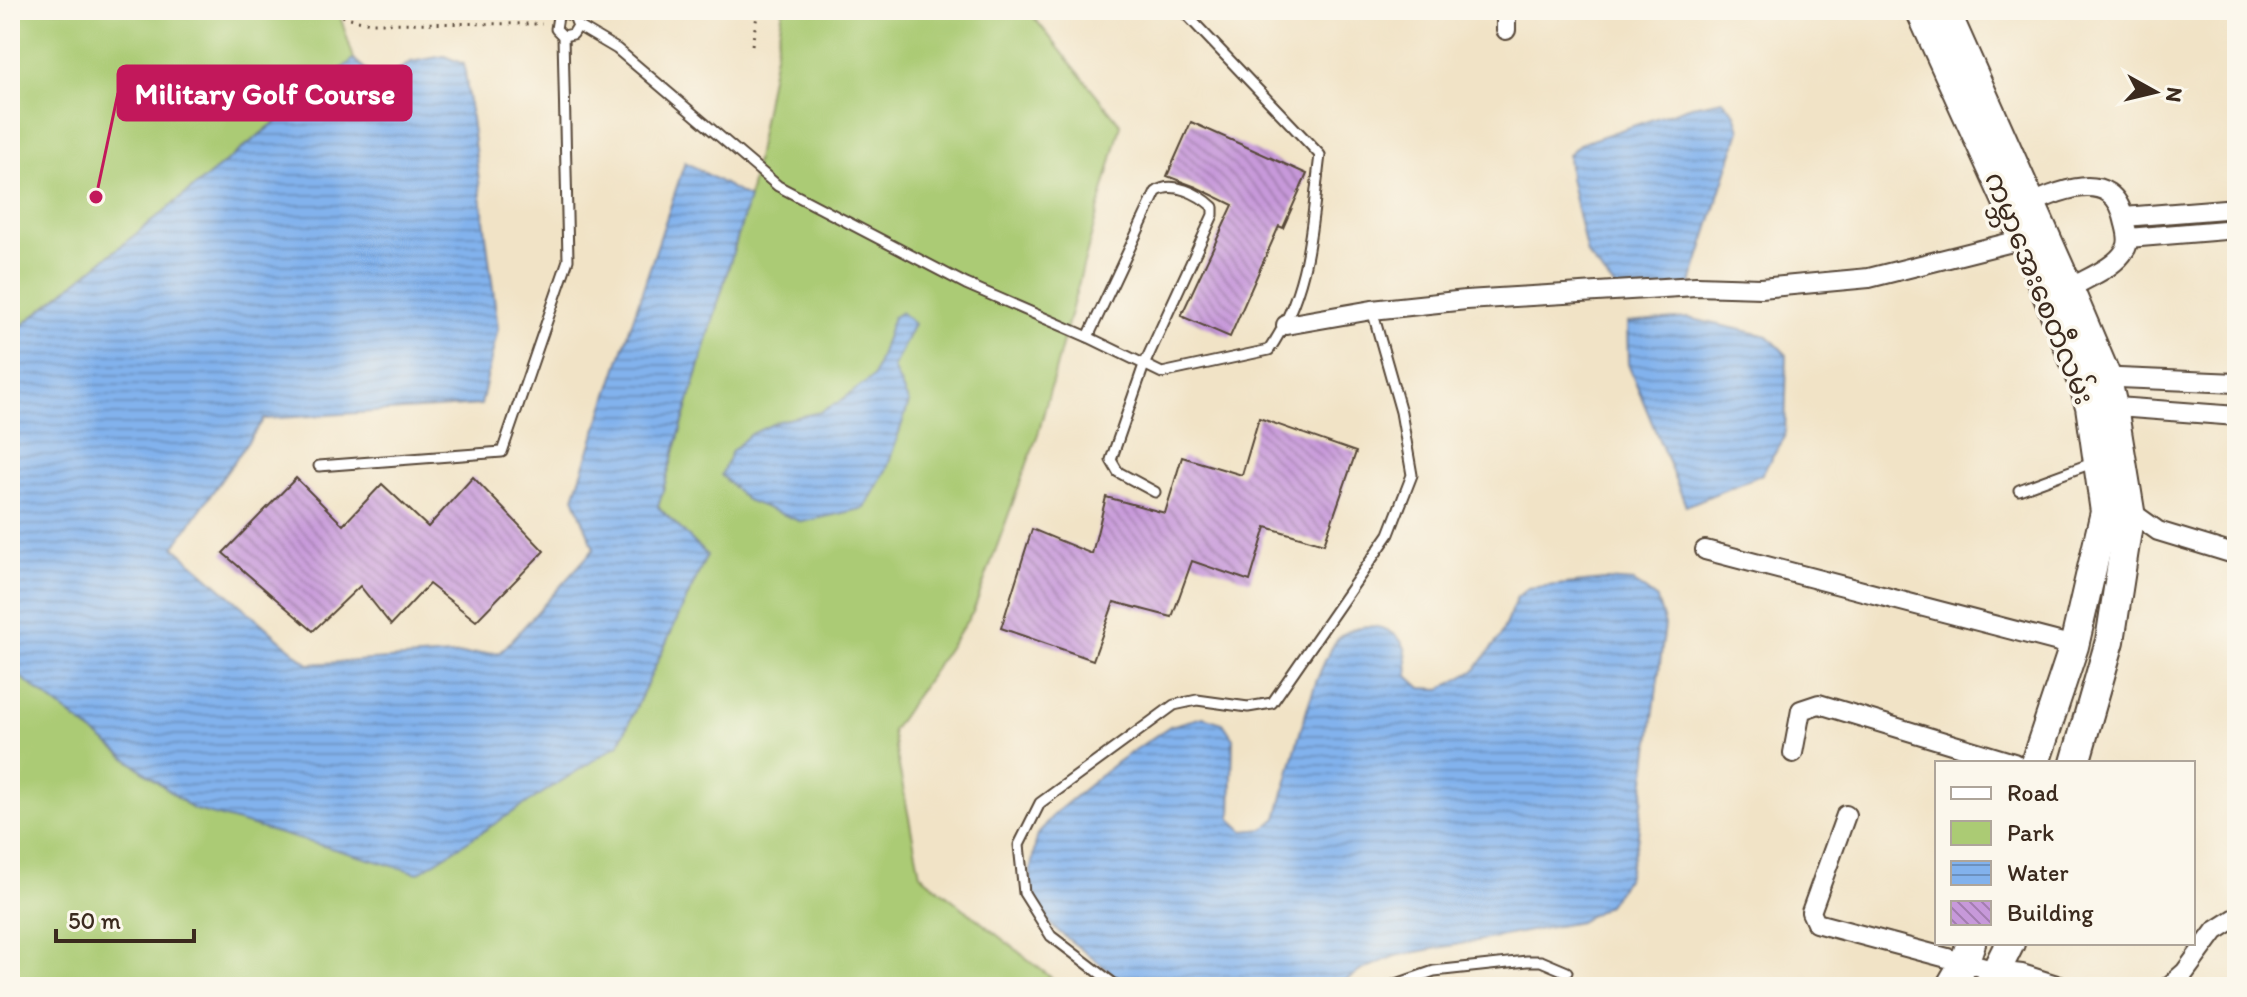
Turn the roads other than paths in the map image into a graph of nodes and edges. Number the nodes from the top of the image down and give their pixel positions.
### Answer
1 (1182, 10) edge
2 (1506, 10) edge
3 (1920, 10) edge
4 (1945, 10) edge
5 (558, 16) edge
6 (578, 26) junction
7 (1506, 30) dead end
8 (563, 36) junction
9 (2021, 208) junction
10 (2237, 208) edge
11 (2124, 217) junction
12 (2237, 229) edge
13 (2128, 238) junction
14 (2024, 239) junction
15 (2069, 289) junction
16 (1372, 310) junction
17 (1286, 325) junction
18 (1088, 337) junction
19 (1144, 365) junction
20 (2093, 377) junction
21 (2237, 383) edge
22 (2102, 406) junction
23 (2237, 416) edge
24 (2098, 461) junction
25 (319, 466) dead end
26 (2019, 490) dead end
27 (1155, 492) dead end
28 (2130, 511) junction
29 (1705, 550) dead end
30 (2237, 555) edge
31 (2074, 646) junction
32 (1793, 753) dead end
33 (2007, 761) edge
34 (2036, 761) edge
35 (2076, 761) edge
36 (1846, 815) dead end
37 (2237, 917) edge
38 (2009, 945) edge
39 (1962, 964) edge
40 (1567, 972) dead end
41 (1992, 979) edge
42 (1118, 987) edge
43 (1388, 987) edge
44 (2063, 987) edge
45 (2168, 987) edge

1 - 17 lane
2 - 7 street
3 - 9 main road, ကမ္ဘာအေးစေတီလမ်း
4 - 9 main road, ကမ္ဘာအေးစေတီလမ်း
5 - 6 lane
5 - 8 lane
6 - 8 lane
6 - 18 lane
8 - 25 lane
9 - 11 street
9 - 14 main road, ကမ္ဘာအေးစေတီလမ်း
9 - 15 main road, ကမ္ဘာအေးစေတီလမ်း
10 - 11 street
11 - 13 street
12 - 13 street
13 - 15 street
14 - 16 street
14 - 20 main road, ကမ္ဘာအေးစေတီလမ်း
15 - 20 main road, ကမ္ဘာအေးစေတီလမ်း
16 - 17 street
16 - 42 lane
17 - 19 lane
18 - 19 lane
18 - 19 lane
19 - 27 lane
20 - 21 street
20 - 22 main road, ကမ္ဘာအေးစေတီလမ်း
22 - 23 street
22 - 24 main road, ကမ္ဘာအေးစေတီလမ်း
22 - 28 main road, ကမ္ဘာအေးစေတီလမ်း
24 - 26 lane
24 - 31 main road, ကမ္ဘာအေးစေတီလမ်း
28 - 30 street
28 - 35 main road, ကမ္ဘာအေးစေတီလမ်း
29 - 31 street
31 - 34 main road, ကမ္ဘာအေးစေတီလမ်း
32 - 33 street
36 - 39 street
37 - 45 street
38 - 41 main road
39 - 41 street
40 - 43 lane
41 - 44 street

